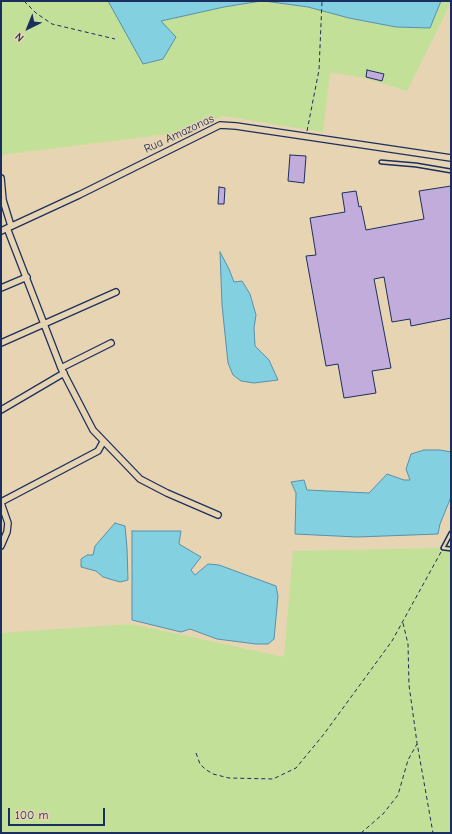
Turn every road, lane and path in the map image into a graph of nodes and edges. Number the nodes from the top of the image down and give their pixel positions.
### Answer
1 (24, 1) edge
2 (322, 1) edge
3 (115, 40) dead end
4 (306, 137) junction
5 (451, 158) edge
6 (382, 162) dead end
7 (451, 171) edge
8 (1, 178) edge
9 (9, 227) junction
10 (1, 230) edge
11 (27, 277) junction
12 (1, 288) edge
13 (116, 292) dead end
14 (45, 323) junction
15 (1, 343) edge
16 (111, 343) dead end
17 (62, 371) junction
18 (1, 410) edge
19 (103, 442) junction
20 (1, 502) edge
21 (218, 515) dead end
22 (451, 533) edge
23 (1, 546) edge
24 (443, 548) junction
25 (451, 548) edge
26 (403, 622) junction
27 (417, 743) junction
28 (196, 753) dead end
29 (361, 833) edge
30 (433, 833) edge

1 - 3 path
2 - 4 path
4 - 5 street, Rua Amazonas
4 - 9 street, Rua Amazonas
6 - 7 lane
8 - 9 street
9 - 10 street, Rua Amazonas
9 - 11 street
11 - 12 street
11 - 14 street
13 - 14 street
14 - 15 street
14 - 17 street
16 - 17 street
17 - 18 street
17 - 19 street
19 - 20 street
19 - 21 street
20 - 23 street
22 - 24 lane
24 - 25 lane
24 - 26 path
26 - 27 path
26 - 28 path
27 - 29 path
27 - 30 path

